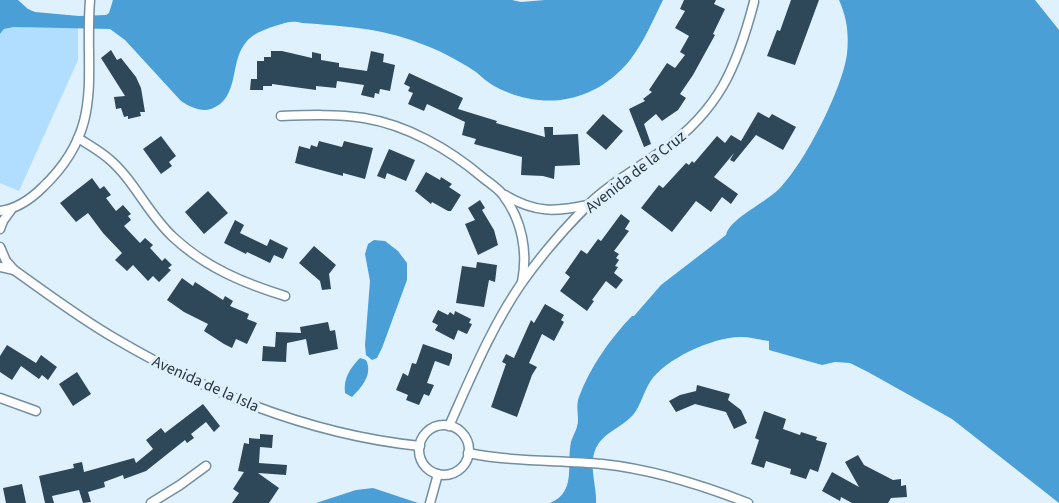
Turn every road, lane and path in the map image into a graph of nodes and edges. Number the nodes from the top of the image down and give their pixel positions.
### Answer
1 (90, 0) edge
2 (754, 2) dead end
3 (282, 116) dead end
4 (78, 138) junction
5 (501, 193) junction
6 (588, 205) junction
7 (11, 210) junction
8 (0, 212) edge
9 (0, 229) edge
10 (0, 248) edge
11 (0, 267) edge
12 (14, 270) junction
13 (522, 282) junction
14 (285, 296) dead end
15 (0, 398) edge
16 (36, 411) dead end
17 (449, 426) junction
18 (420, 446) junction
19 (468, 453) junction
20 (206, 466) dead end
21 (438, 474) junction
22 (151, 503) edge
23 (430, 503) edge
24 (748, 503) edge

1 - 4 street
2 - 6 street, Avenida de la Cruz
3 - 5 street
4 - 7 street
4 - 14 street
5 - 6 street
5 - 13 street
6 - 13 street, Avenida de la Cruz
7 - 8 street
7 - 9 street
10 - 12 street, Avenida de la Isla
11 - 12 street, Avenida de la Isla
12 - 18 street, Avenida de la Isla
13 - 17 street, Avenida de la Cruz
15 - 16 street
17 - 18 street
17 - 19 street
18 - 21 street
19 - 21 street
19 - 24 street
20 - 22 street
21 - 23 street

